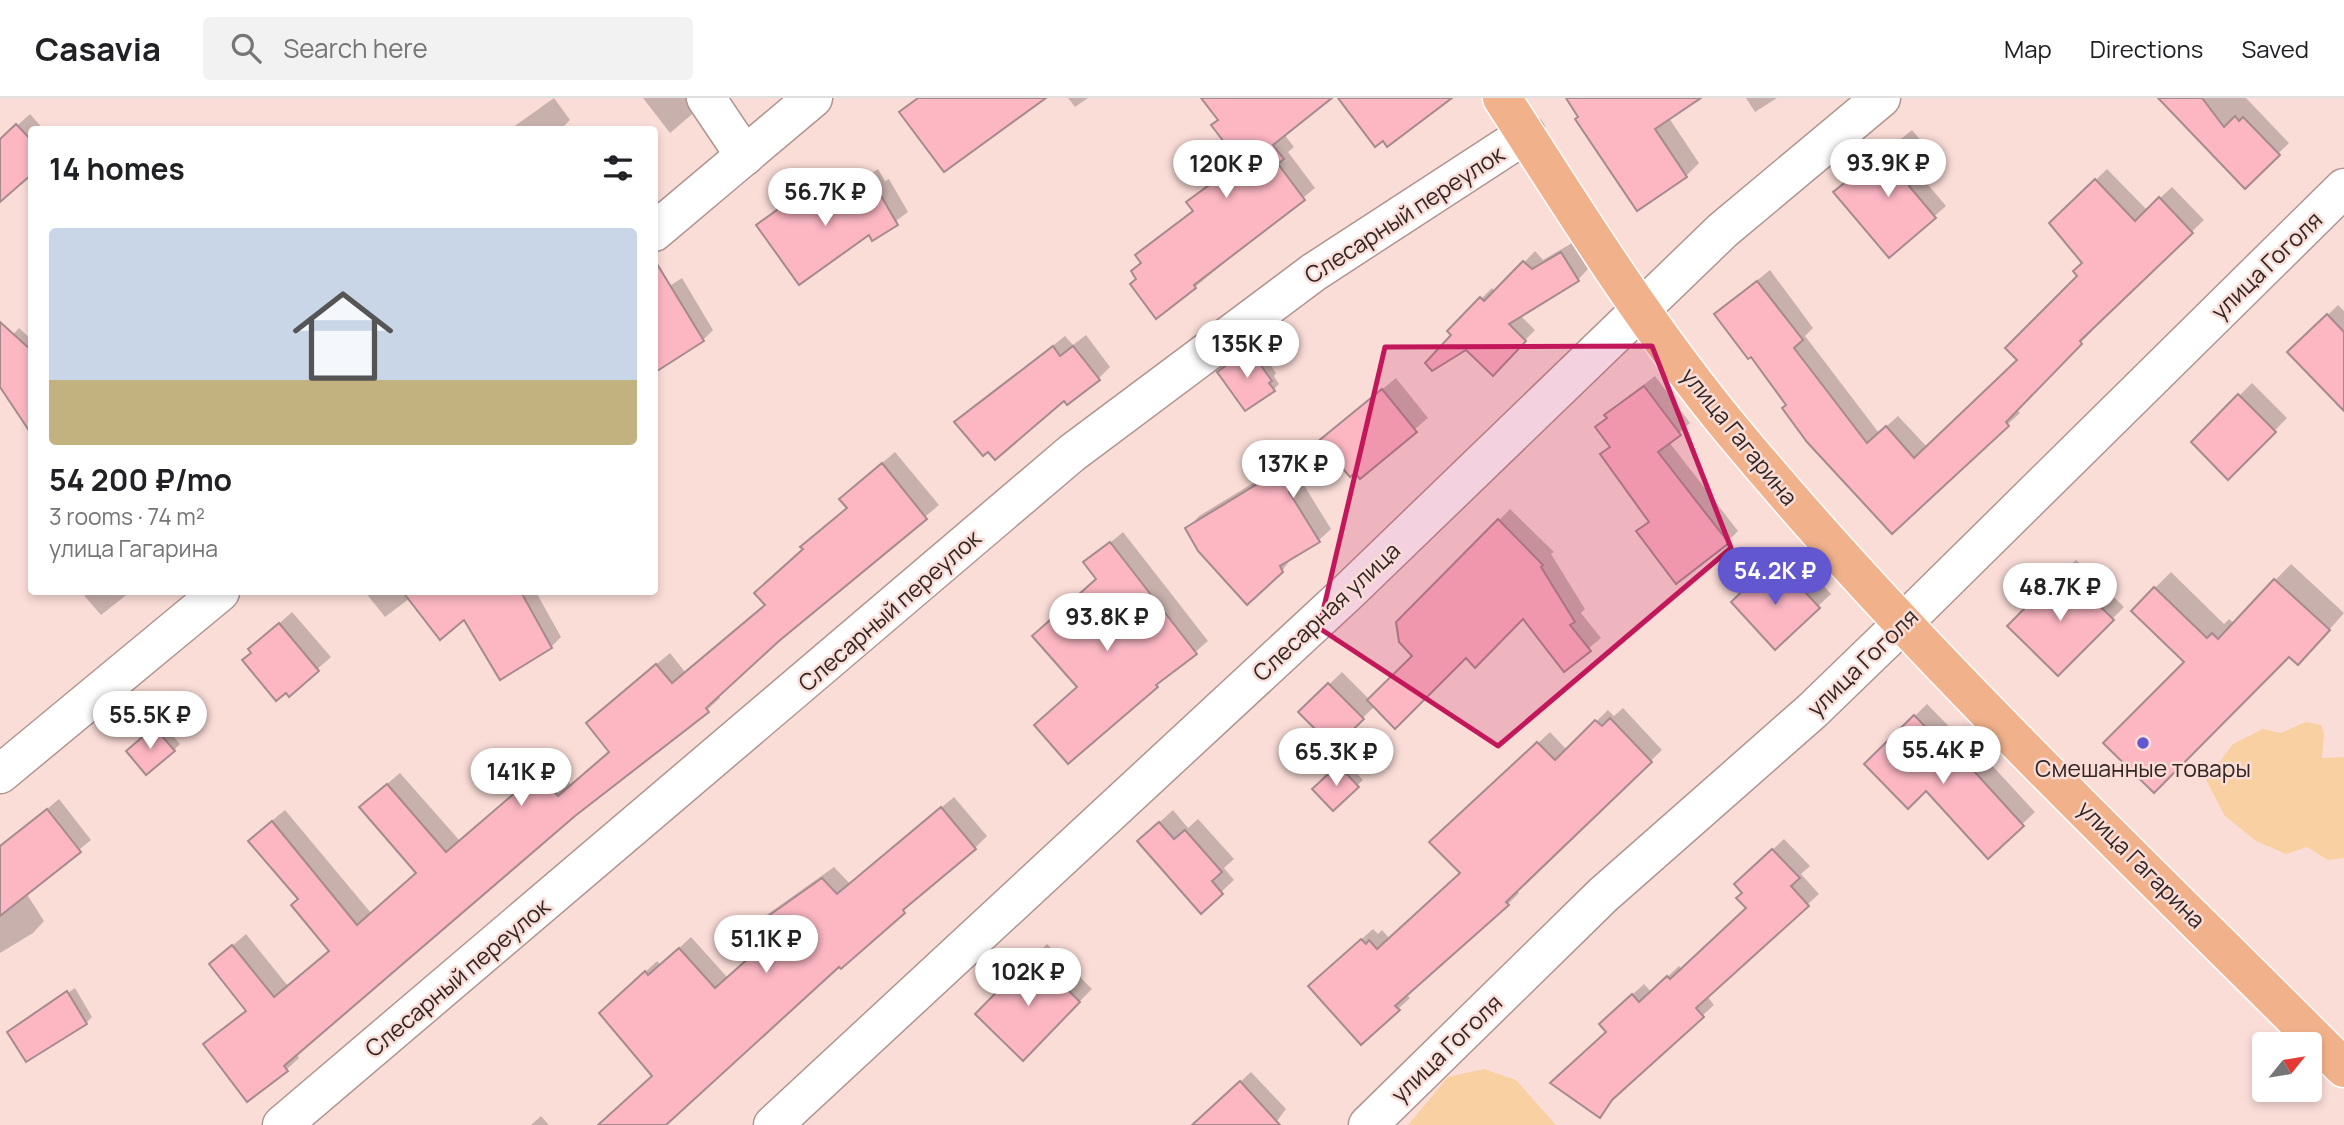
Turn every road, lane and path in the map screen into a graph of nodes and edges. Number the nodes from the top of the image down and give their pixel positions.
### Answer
1 (706, 98) edge
2 (813, 98) edge
3 (1502, 98) edge
4 (1881, 98) edge
5 (1526, 134) junction
6 (745, 156) junction
7 (2344, 188) edge
8 (658, 229) edge
9 (1640, 310) junction
10 (216, 595) edge
11 (1902, 624) junction
12 (0, 774) edge
13 (2344, 1068) edge
14 (282, 1125) edge
15 (773, 1125) edge
16 (1368, 1125) edge

1 - 6 street
2 - 6 street
3 - 5 main road, улица Гагарина
4 - 9 street, Слесарная улица
5 - 9 main road, улица Гагарина
5 - 14 street, Слесарный переулок
6 - 8 street
7 - 11 street, улица Гоголя
9 - 11 main road, улица Гагарина
9 - 15 street, Слесарная улица
10 - 12 street
11 - 13 main road, улица Гагарина
11 - 16 street, улица Гоголя

